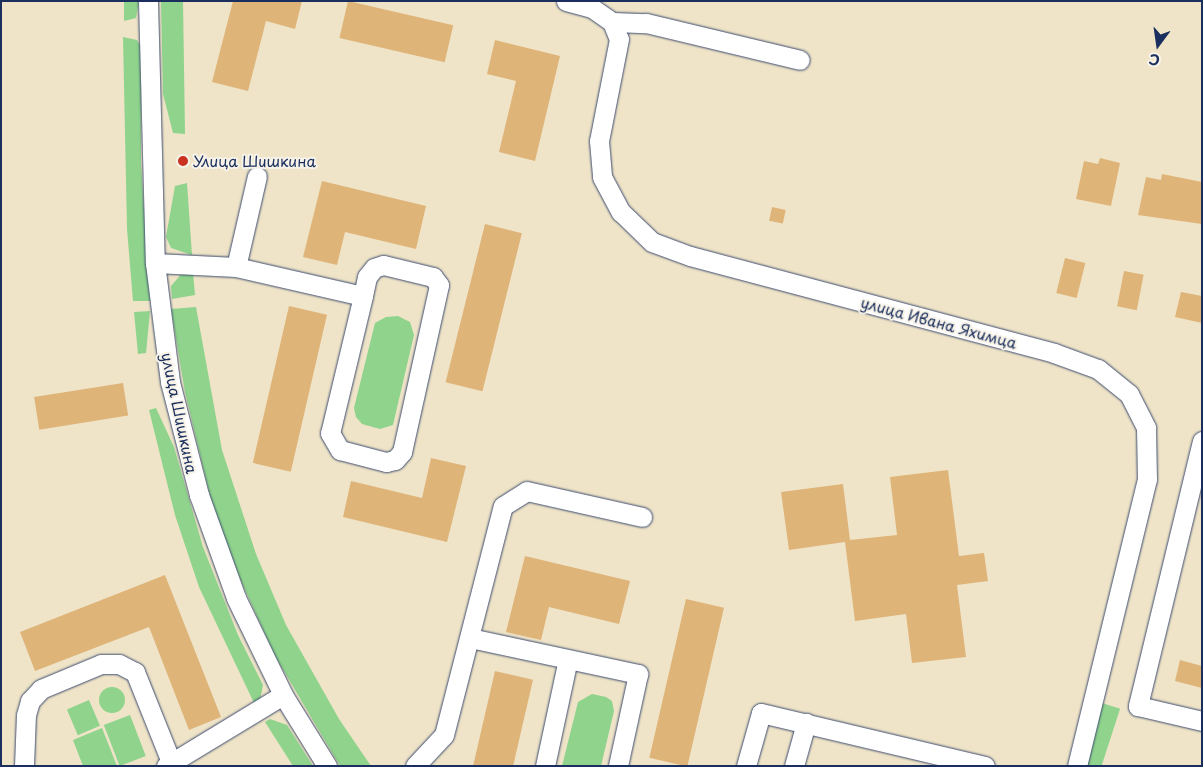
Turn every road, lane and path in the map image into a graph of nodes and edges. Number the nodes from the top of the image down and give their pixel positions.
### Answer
1 (148, 1) edge
2 (566, 1) edge
3 (612, 22) junction
4 (800, 60) dead end
5 (257, 176) dead end
6 (155, 263) junction
7 (236, 267) junction
8 (363, 296) junction
9 (1202, 440) edge
10 (642, 517) dead end
11 (470, 638) junction
12 (568, 659) junction
13 (283, 695) junction
14 (1202, 721) edge
15 (806, 723) junction
16 (168, 764) edge
17 (24, 766) edge
18 (327, 766) edge
19 (415, 766) edge
20 (545, 766) edge
21 (618, 766) edge
22 (746, 766) edge
23 (794, 766) edge
24 (985, 766) edge
25 (1077, 766) edge

1 - 6 street, улица Шишкина
2 - 3 street
3 - 4 street
3 - 25 street, улица Ивана Яхимца
5 - 7 street
6 - 7 street
6 - 13 street, улица Шишкина
7 - 8 street
8 - 8 street
9 - 14 street
10 - 11 street
11 - 12 street
11 - 19 street
12 - 20 street
12 - 21 street
13 - 16 street
13 - 18 street, улица Шишкина
15 - 22 street
15 - 23 street
15 - 24 street
16 - 17 street

